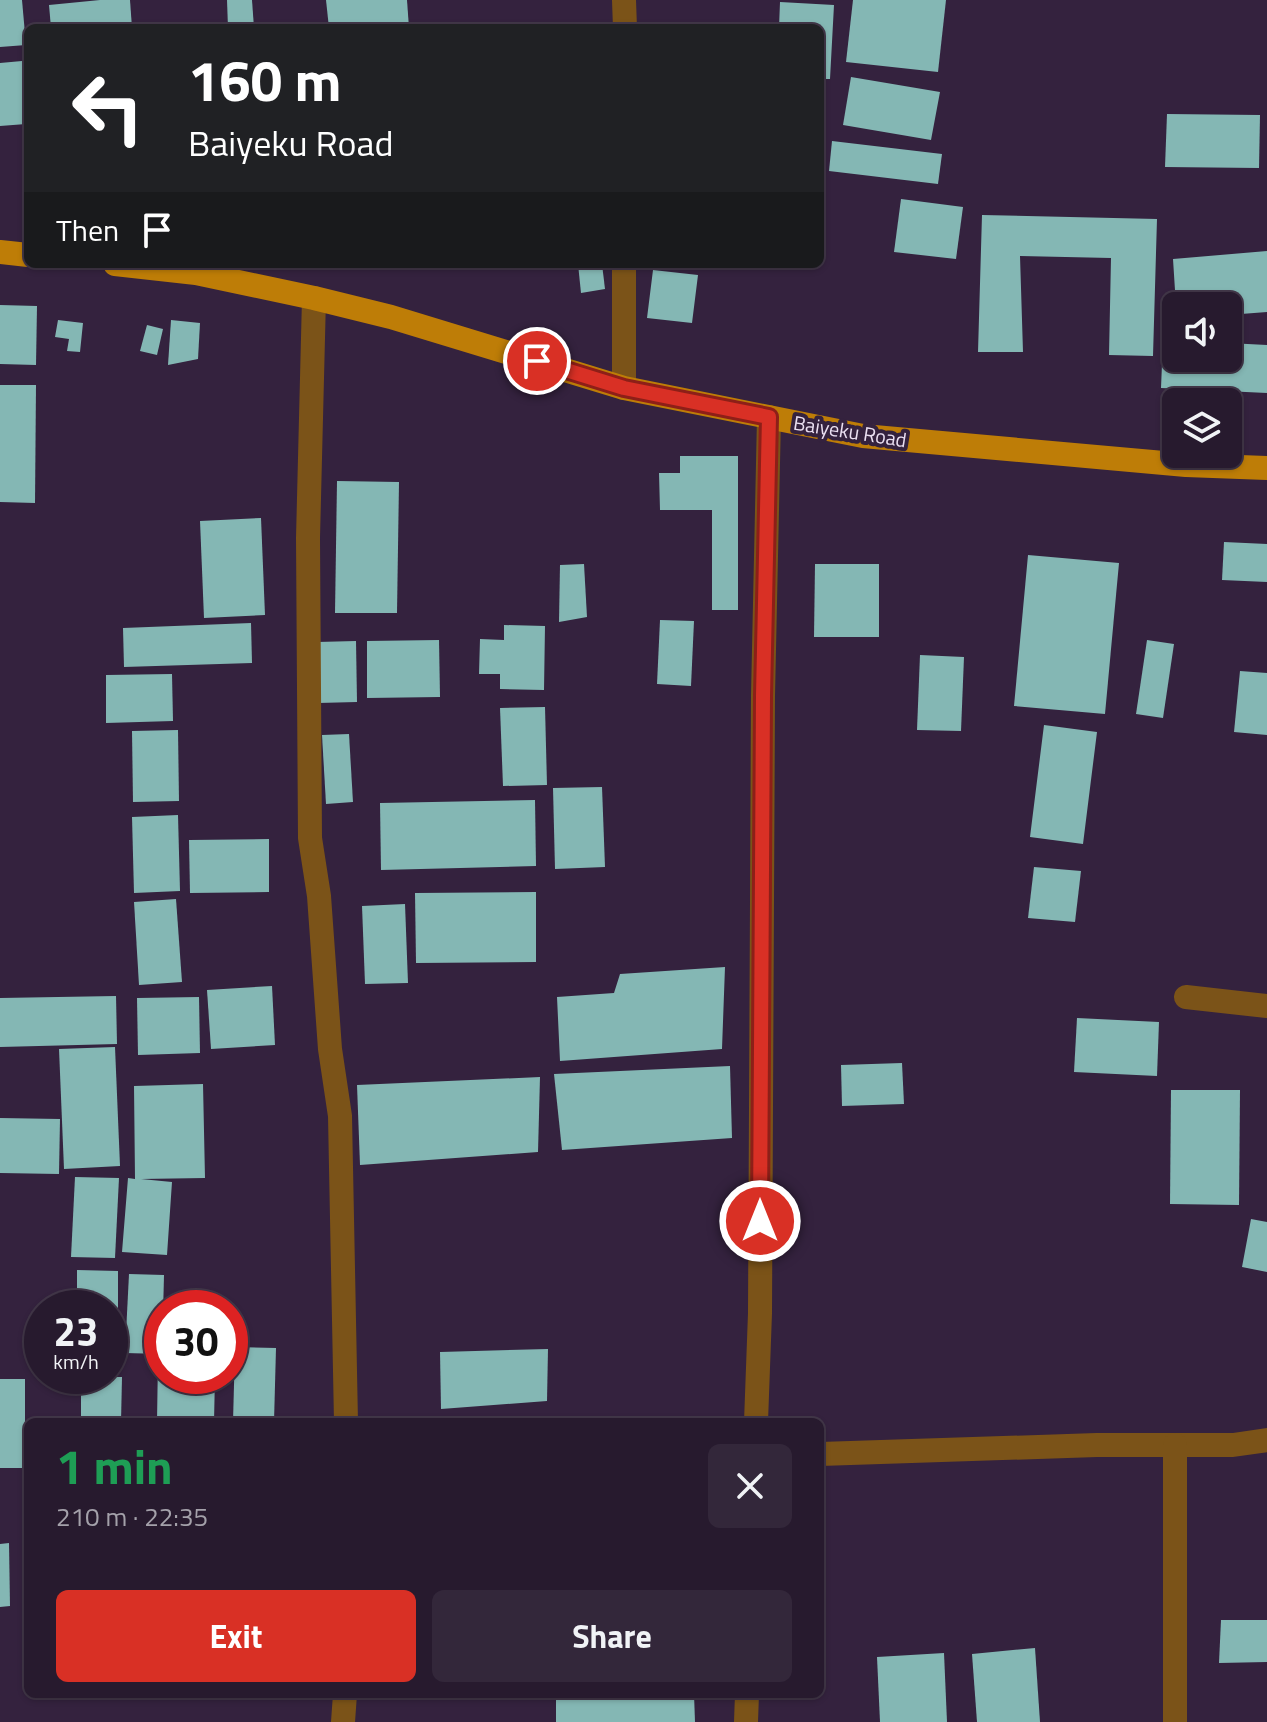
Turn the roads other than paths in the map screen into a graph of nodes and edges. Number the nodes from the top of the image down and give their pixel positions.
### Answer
1 (624, 0) edge
2 (625, 24) edge
3 (0, 252) edge
4 (24, 255) edge
5 (151, 268) edge
6 (624, 268) edge
7 (314, 298) junction
8 (624, 388) junction
9 (769, 417) junction
10 (1267, 468) edge
11 (1186, 997) dead end
12 (1267, 1006) edge
13 (346, 1418) edge
14 (756, 1418) edge
15 (1267, 1440) edge
16 (1175, 1445) junction
17 (824, 1454) edge
18 (345, 1698) edge
19 (747, 1698) edge
20 (343, 1722) edge
21 (746, 1722) edge
22 (1175, 1722) edge

1 - 2 street
3 - 4 main road
5 - 7 main road, Baiyeku Road
6 - 8 street
7 - 8 main road, Baiyeku Road
7 - 13 street
8 - 9 main road, Baiyeku Road
9 - 10 main road, Baiyeku Road
9 - 14 street
11 - 12 street
15 - 16 street
16 - 17 street
16 - 22 street
18 - 20 street
19 - 21 street

